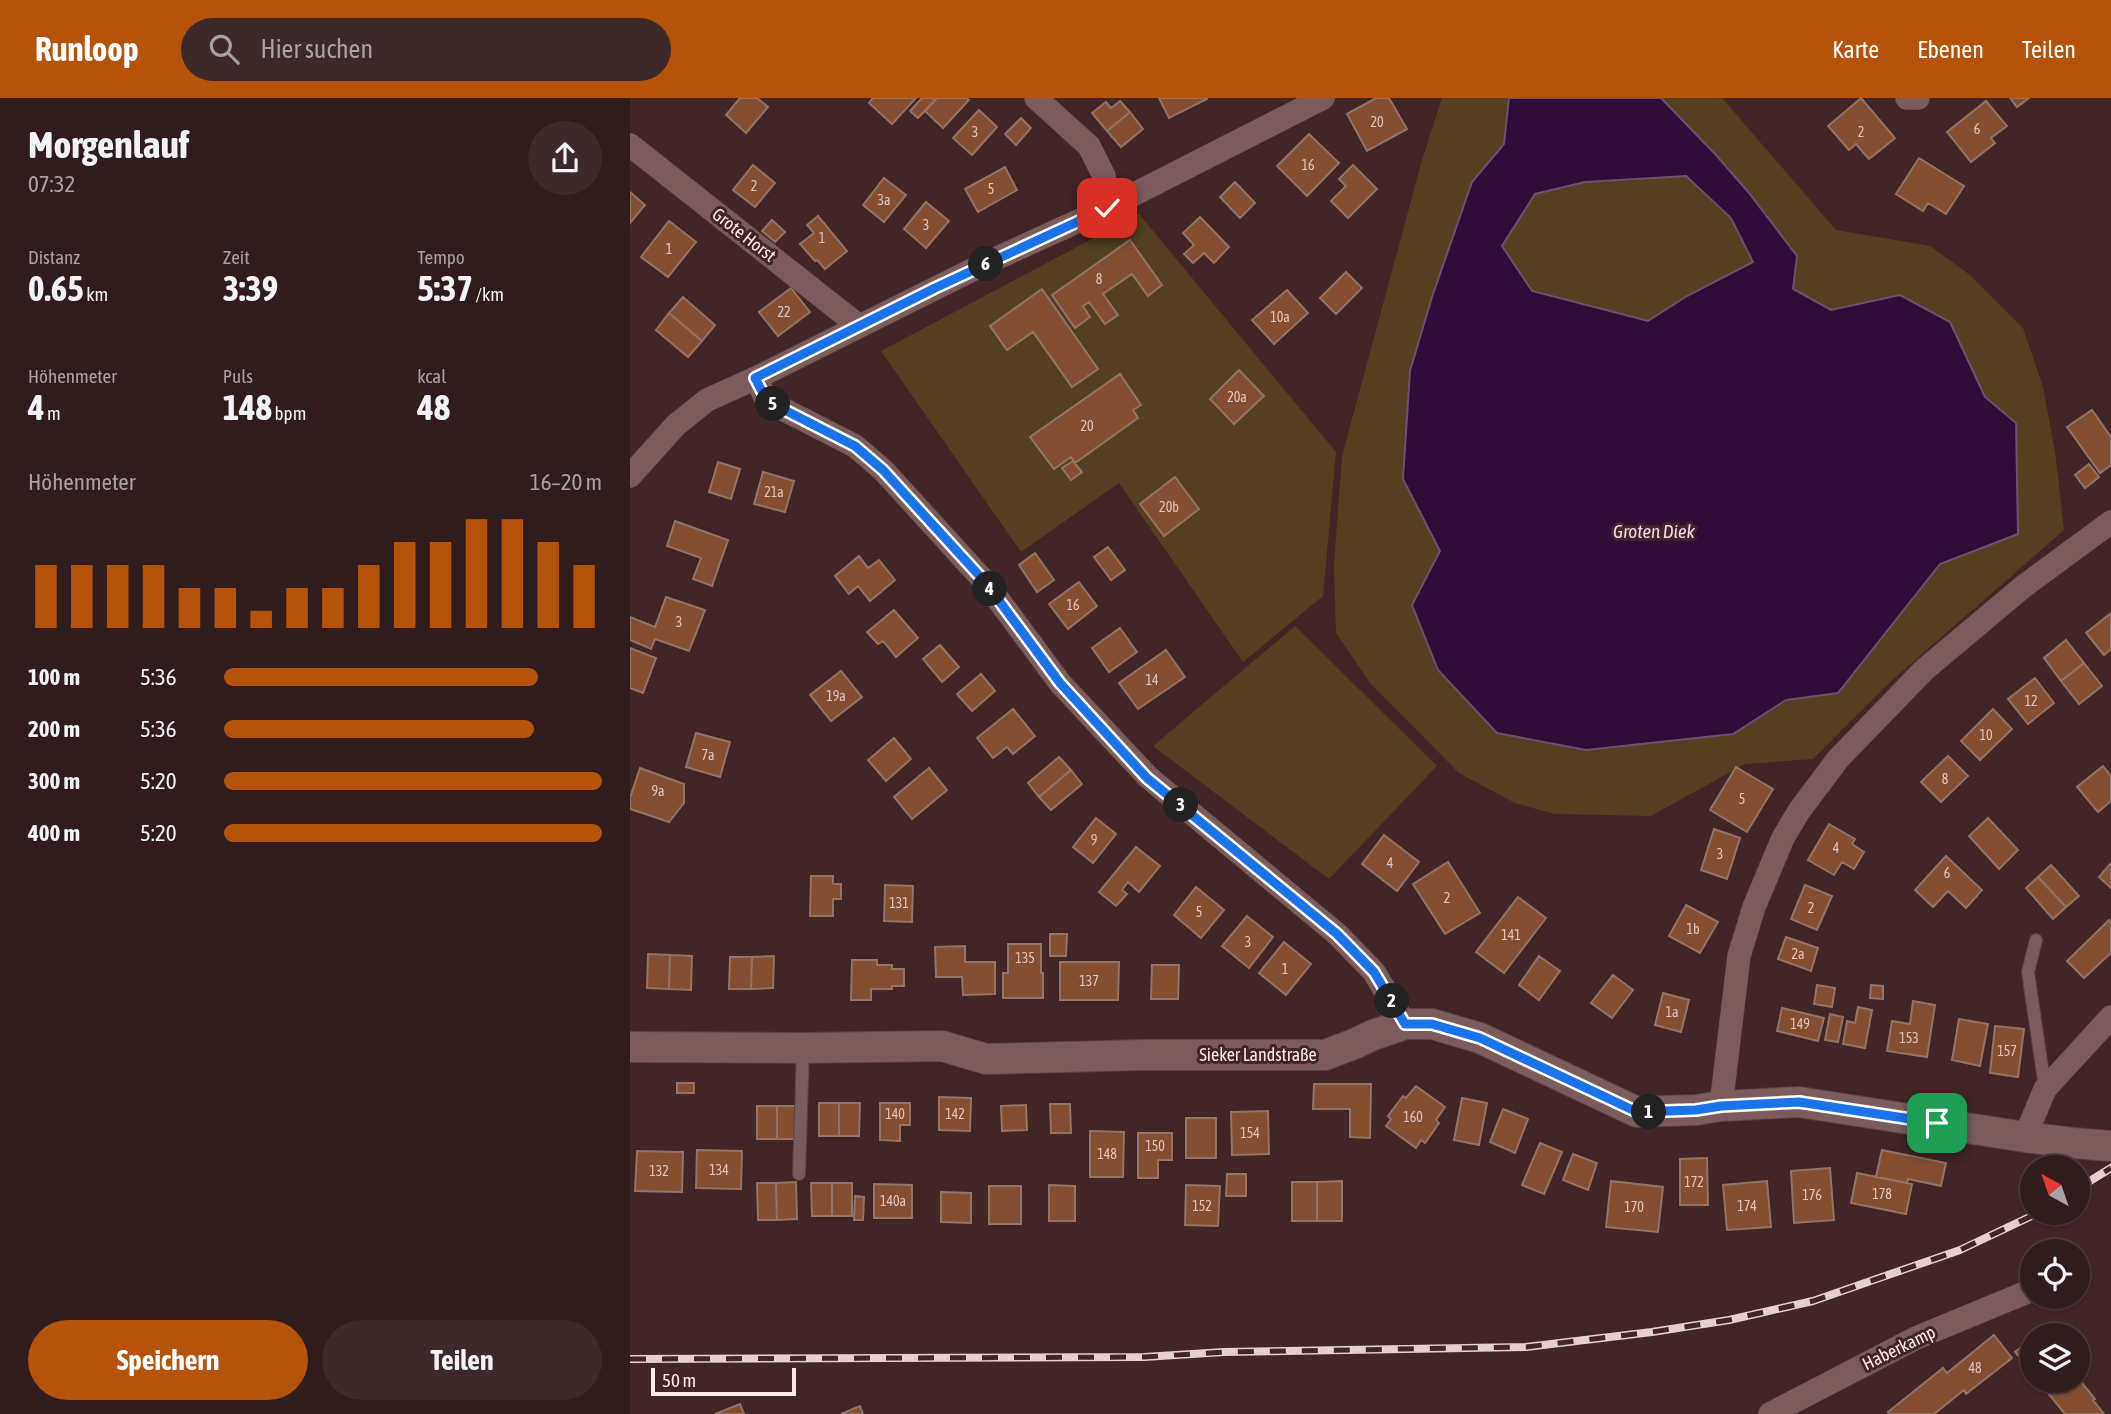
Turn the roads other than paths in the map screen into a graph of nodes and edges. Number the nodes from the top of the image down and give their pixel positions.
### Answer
1 (1036, 98) edge
2 (1323, 98) edge
3 (1907, 98) edge
4 (1918, 98) edge
5 (630, 145) edge
6 (1107, 208) junction
7 (859, 326) junction
8 (755, 378) junction
9 (630, 477) edge
10 (2111, 522) edge
11 (2036, 940) dead end
12 (2111, 1017) edge
13 (1405, 1024) junction
14 (630, 1047) edge
15 (803, 1048) junction
16 (2045, 1089) junction
17 (1721, 1106) junction
18 (2025, 1137) junction
19 (2111, 1146) edge
20 (799, 1174) dead end
21 (2020, 1295) edge
22 (1770, 1414) edge

1 - 6 street
2 - 6 street
3 - 4 street
5 - 7 street, Grote Horst
6 - 7 street
7 - 8 street
8 - 9 street
8 - 13 street
10 - 17 street
11 - 16 lane
12 - 16 street
13 - 15 street, Sieker Landstraße
13 - 17 street, Sieker Landstraße
14 - 15 street, Sieker Landstraße
15 - 20 lane
16 - 18 street
17 - 18 street, Sieker Landstraße
18 - 19 street, Sieker Landstraße
21 - 22 street, Haberkamp

